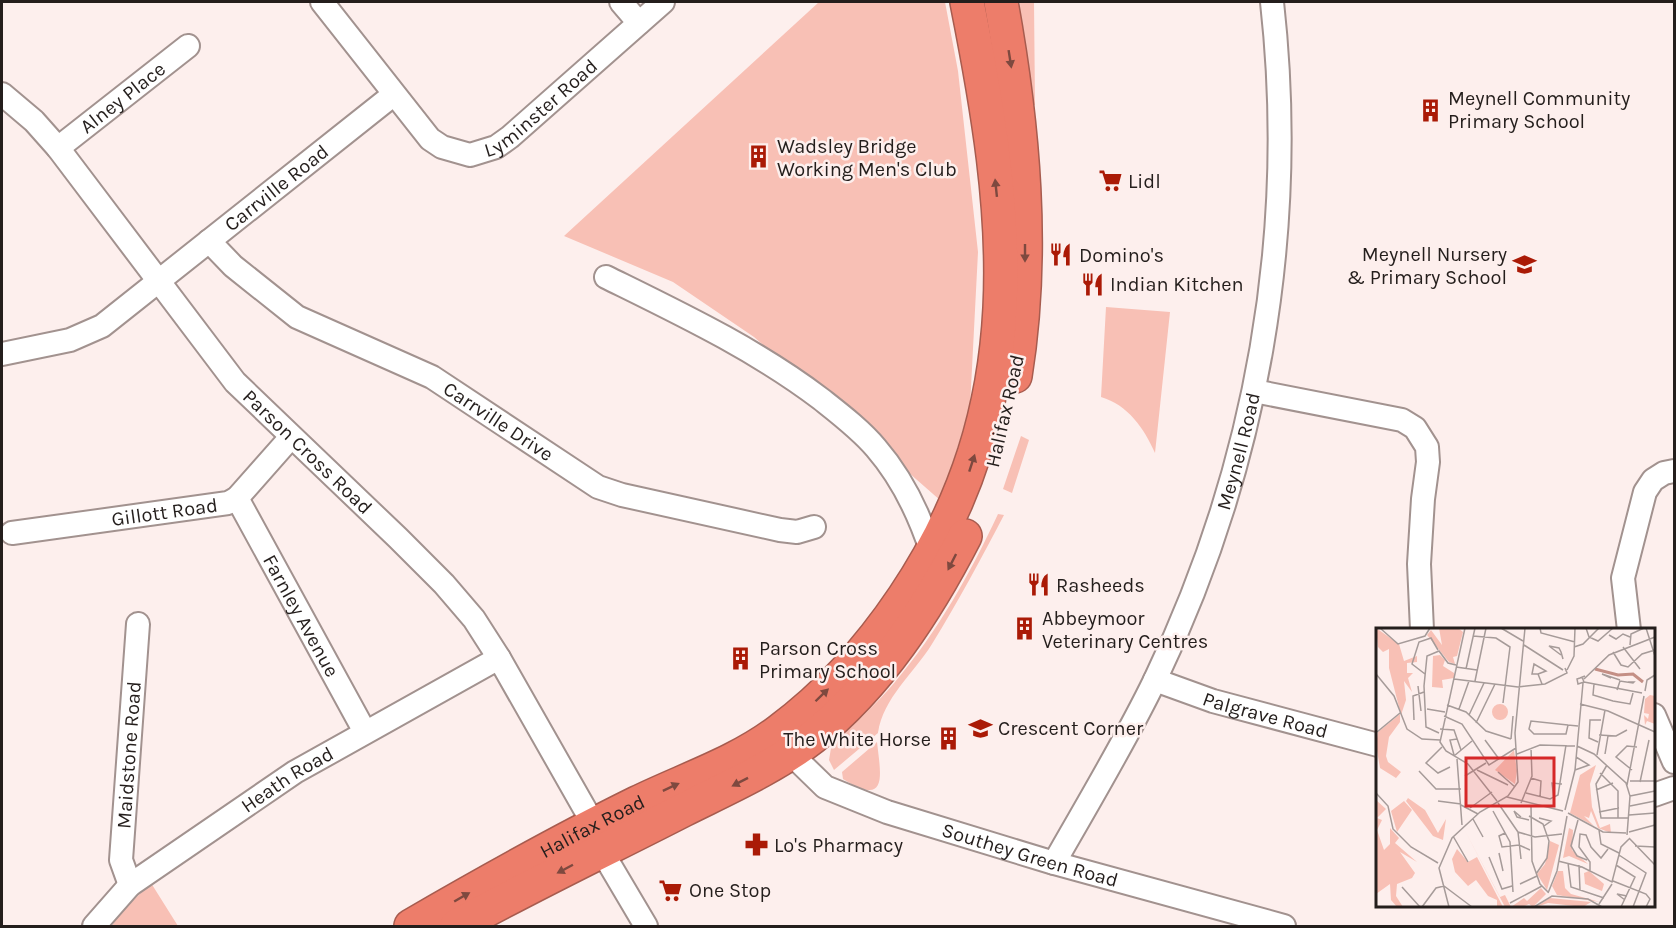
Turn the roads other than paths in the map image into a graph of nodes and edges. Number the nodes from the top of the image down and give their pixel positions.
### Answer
1 (322, 2) edge
2 (621, 2) edge
3 (663, 2) edge
4 (967, 2) edge
5 (1001, 2) edge
6 (1272, 2) edge
7 (639, 22) junction
8 (188, 46) dead end
9 (2, 94) edge
10 (393, 95) junction
11 (58, 148) junction
12 (209, 242) junction
13 (606, 277) dead end
14 (158, 280) junction
15 (2, 354) edge
16 (1254, 391) junction
17 (291, 437) junction
18 (1674, 471) edge
19 (237, 498) junction
20 (912, 503) junction
21 (957, 504) junction
22 (814, 527) dead end
23 (12, 533) dead end
24 (932, 553) junction
25 (138, 624) dead end
26 (1422, 628) edge
27 (1629, 628) edge
28 (499, 658) junction
29 (1155, 680) junction
30 (1655, 720) edge
31 (365, 732) junction
32 (784, 743) junction
33 (1376, 746) edge
34 (1674, 762) edge
35 (1674, 788) edge
36 (1655, 794) edge
37 (597, 838) junction
38 (1054, 863) junction
39 (130, 885) junction
40 (1238, 921) edge
41 (94, 927) edge
42 (411, 927) edge
43 (457, 927) edge
44 (646, 927) edge
45 (1284, 927) edge

1 - 10 street, Lyminster Road
2 - 7 street
3 - 7 street, Lyminster Road
21 -> 4 highway, Halifax Road
5 -> 32 highway, Halifax Road
6 - 16 street, Meynell Road
7 - 10 street, Lyminster Road
8 - 11 street, Alney Place
9 - 11 street, Parson Cross Road
10 - 12 street, Carrville Road
11 - 14 street, Parson Cross Road
12 - 14 street, Carrville Road
12 - 22 street, Carrville Drive
13 - 20 street
14 - 15 street, Carrville Road
14 - 17 street, Parson Cross Road
16 - 26 street
16 - 29 street, Meynell Road
17 - 19 street, Gillott Road
17 - 28 street, Parson Cross Road
18 - 27 street
19 - 23 street, Gillott Road
19 - 31 street, Farnley Avenue
20 - 21 street
20 - 24 street
21 - 24 highway, Halifax Road
32 -> 24 highway, Halifax Road
25 - 39 street, Maidstone Road
28 - 31 street, Heath Road
28 - 37 street, Parson Cross Road
29 - 33 street, Palgrave Road
29 - 38 street, Meynell Road
30 - 34 street
31 - 39 street, Heath Road
32 - 37 highway, Halifax Road
32 - 38 street, Southey Green Road
35 - 36 street
42 -> 37 highway, Halifax Road
37 -> 43 highway, Halifax Road
37 - 44 street, Parson Cross Road
38 - 40 street, Southey Green Road
39 - 41 street, Heath Road
40 - 45 street, Southey Green Road

